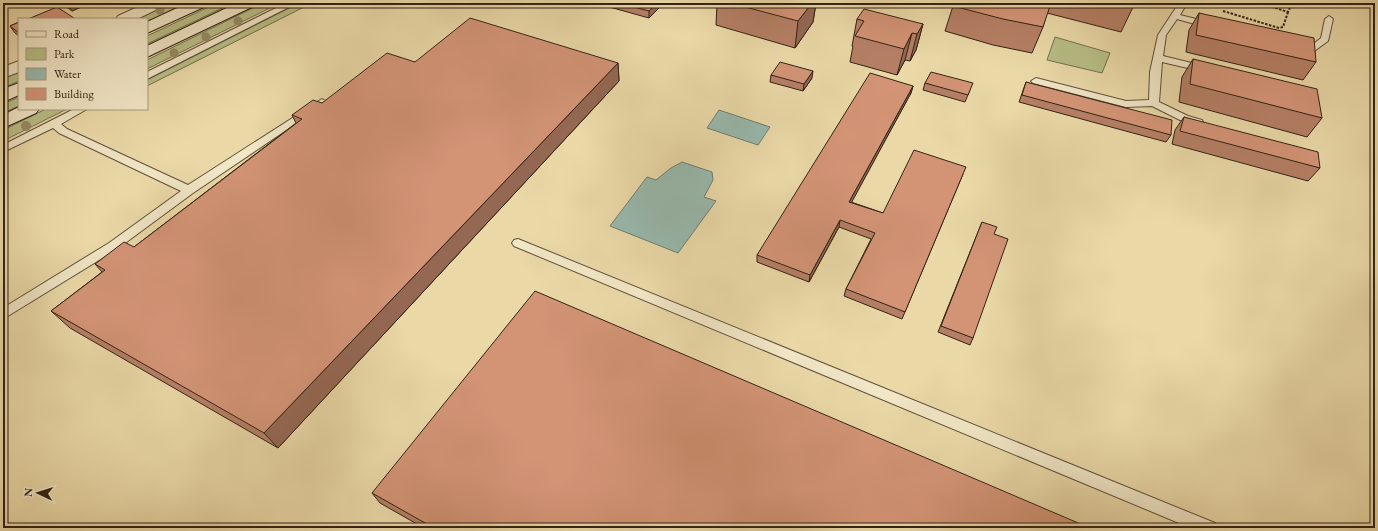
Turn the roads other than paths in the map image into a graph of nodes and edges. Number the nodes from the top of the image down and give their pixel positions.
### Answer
1 (159, 3) edge
2 (201, 3) edge
3 (249, 3) edge
4 (292, 3) edge
5 (1183, 3) edge
6 (1174, 16) junction
7 (126, 18) edge
8 (1329, 19) dead end
9 (1220, 27) edge
10 (148, 28) edge
11 (1290, 44) edge
12 (148, 52) edge
13 (1158, 58) junction
14 (18, 66) edge
15 (1211, 71) edge
16 (3, 73) edge
17 (148, 75) edge
18 (1036, 81) dead end
19 (18, 88) edge
20 (3, 96) edge
21 (322, 102) edge
22 (1154, 102) junction
23 (28, 110) edge
24 (80, 110) edge
25 (3, 122) edge
26 (54, 123) junction
27 (1206, 124) edge
28 (3, 148) edge
29 (189, 190) junction
30 (518, 243) dead end
31 (3, 314) edge
32 (1210, 528) edge

1 - 7 main road
2 - 10 main road
3 - 12 main road
4 - 17 lane
5 - 6 lane
6 - 9 lane
6 - 13 lane
8 - 11 lane
13 - 15 lane
13 - 22 lane
14 - 16 main road
18 - 22 lane
19 - 20 main road
21 - 29 lane
22 - 27 lane
23 - 25 main road
24 - 26 lane
26 - 28 lane
26 - 29 lane
29 - 31 lane
30 - 32 lane

